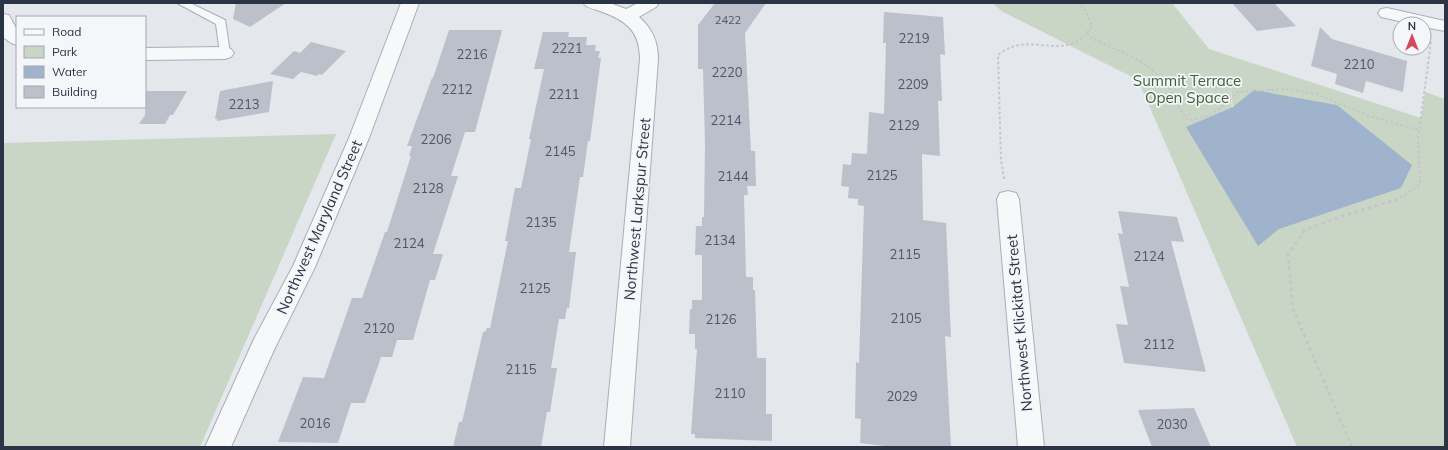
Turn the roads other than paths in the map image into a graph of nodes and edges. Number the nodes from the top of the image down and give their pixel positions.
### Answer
1 (7, 3) edge
2 (182, 3) edge
3 (410, 3) edge
4 (592, 3) edge
5 (650, 3) edge
6 (1387, 13) dead end
7 (3, 16) edge
8 (626, 17) junction
9 (3, 19) edge
10 (1439, 25) edge
11 (16, 38) edge
12 (225, 53) joint
13 (146, 54) edge
14 (1008, 199) road end
15 (218, 447) edge
16 (617, 447) edge
17 (1031, 447) edge

1 - 7 street
2 - 12 lane
3 - 15 street, Northwest Maryland Street
4 - 8 street, Northwest Larkspur Street
5 - 8 street
6 - 10 street
8 - 16 street, Northwest Larkspur Street
9 - 11 street
12 - 13 street
14 - 17 street, Northwest Klickitat Street

